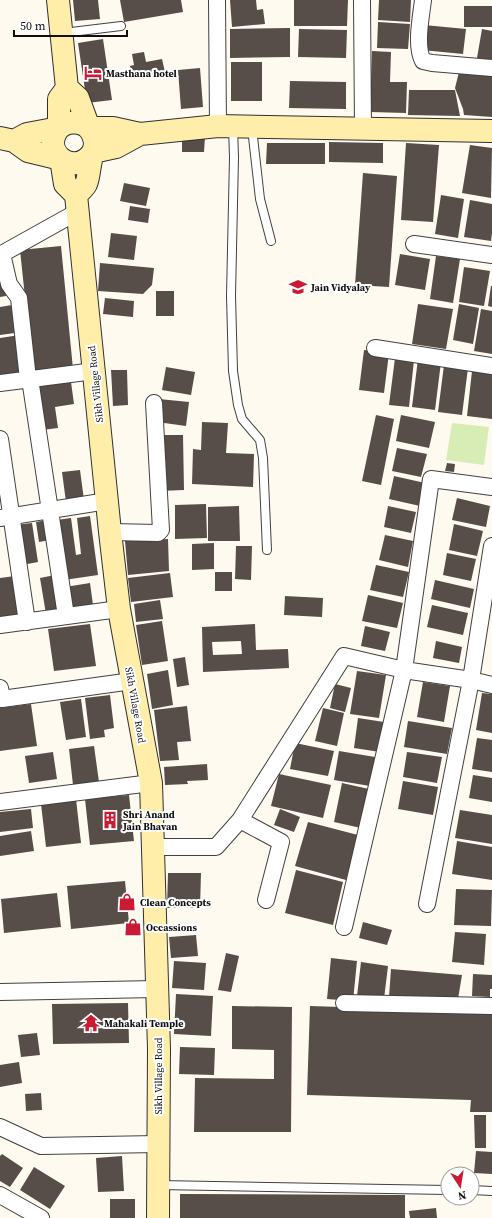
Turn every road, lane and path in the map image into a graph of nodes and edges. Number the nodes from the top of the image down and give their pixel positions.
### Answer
1 (58, 0) edge
2 (217, 0) edge
3 (362, 0) edge
4 (423, 0) edge
5 (121, 26) dead end
6 (62, 33) junction
7 (492, 68) edge
8 (67, 88) junction
9 (234, 127) junction
10 (59, 128) junction
11 (89, 128) junction
12 (363, 129) junction
13 (492, 131) edge
14 (140, 134) junction
15 (7, 139) edge
16 (93, 152) junction
17 (61, 159) junction
18 (76, 203) junction
19 (271, 241) dead end
20 (414, 244) dead end
21 (1, 254) edge
22 (492, 255) edge
23 (375, 348) dead end
24 (492, 366) edge
25 (94, 371) junction
26 (29, 379) junction
27 (0, 383) edge
28 (154, 403) dead end
29 (0, 439) edge
30 (492, 487) edge
31 (107, 501) junction
32 (50, 510) junction
33 (6, 517) edge
34 (110, 532) junction
35 (492, 546) edge
36 (267, 550) dead end
37 (119, 609) junction
38 (66, 616) junction
39 (27, 622) junction
40 (0, 625) edge
41 (404, 670) junction
42 (471, 680) junction
43 (132, 681) junction
44 (492, 685) edge
45 (1, 695) edge
46 (151, 783) junction
47 (0, 802) edge
48 (240, 820) junction
49 (153, 847) junction
50 (266, 900) dead end
51 (427, 904) dead end
52 (344, 927) dead end
53 (156, 989) junction
54 (0, 992) edge
55 (344, 1003) dead end
56 (492, 1006) edge
57 (0, 1127) edge
58 (158, 1144) junction
59 (158, 1185) junction
60 (440, 1190) edge
61 (480, 1190) edge
62 (492, 1191) edge
63 (0, 1194) edge
64 (41, 1218) edge
65 (158, 1218) edge

1 - 6 main road
2 - 9 street
3 - 12 street
4 - 7 street
5 - 6 lane
6 - 8 main road
8 - 10 main road
8 - 11 main road
9 - 12 main road
9 - 14 main road
9 - 19 lane
9 - 36 lane
10 - 11 main road
10 - 15 main road
10 - 17 main road
11 - 14 main road
11 - 16 main road
12 - 13 main road
14 - 16 main road
15 - 17 main road
16 - 17 main road
16 - 18 main road
17 - 18 main road
18 - 21 street
18 - 25 main road, Sikh Village Road
20 - 22 street
21 - 26 street
23 - 24 street
25 - 26 street
25 - 31 main road, Sikh Village Road
26 - 27 street
26 - 32 street
28 - 34 street
29 - 33 street
30 - 41 street
31 - 32 street
31 - 34 main road, Sikh Village Road
32 - 33 street
32 - 38 street
33 - 39 street
34 - 37 main road, Sikh Village Road
35 - 42 street
37 - 38 street
37 - 43 main road, Sikh Village Road
38 - 39 street
39 - 40 street
41 - 42 street
41 - 48 street
41 - 52 street
42 - 44 street
42 - 51 street
43 - 45 street
43 - 46 main road, Sikh Village Road
46 - 47 street
46 - 49 main road, Sikh Village Road
48 - 49 street
48 - 50 street
49 - 53 main road, Sikh Village Road
53 - 54 street
53 - 58 main road, Sikh Village Road
55 - 56 street
57 - 58 street
58 - 59 main road, Sikh Village Road
59 - 60 lane
59 - 65 main road, Sikh Village Road
61 - 62 lane
63 - 64 street

